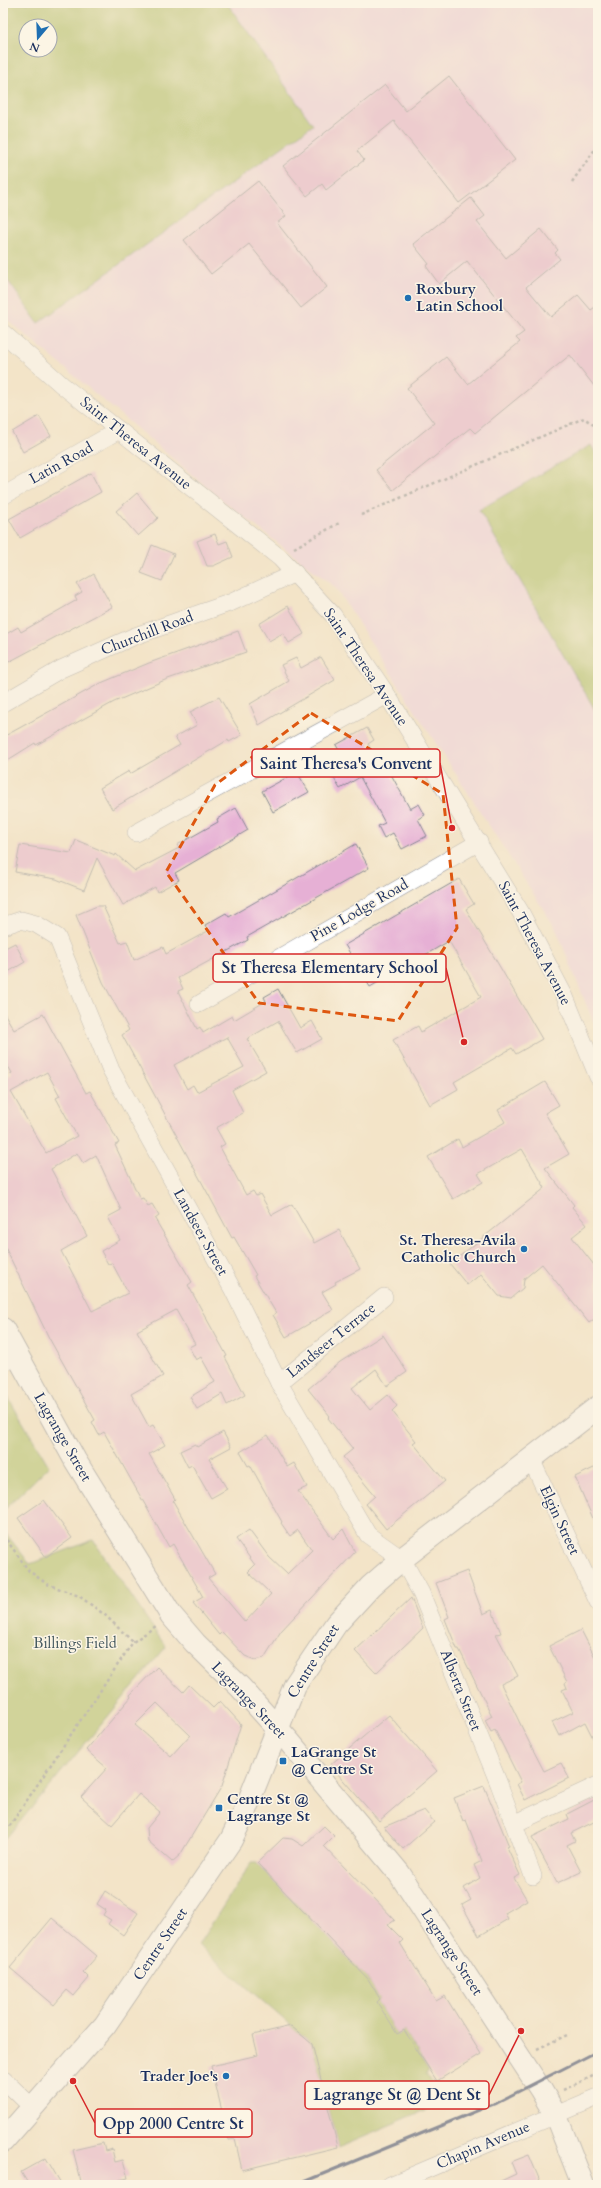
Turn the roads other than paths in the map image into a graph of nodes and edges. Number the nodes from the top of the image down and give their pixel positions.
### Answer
1 (3, 333) edge
2 (119, 430) junction
3 (3, 496) edge
4 (295, 573) junction
5 (387, 695) junction
6 (3, 703) edge
7 (136, 833) dead end
8 (479, 842) junction
9 (3, 926) edge
10 (199, 1004) dead end
11 (598, 1077) edge
12 (384, 1297) dead end
13 (3, 1329) edge
14 (10, 1359) edge
15 (279, 1383) junction
16 (598, 1407) edge
17 (531, 1459) junction
18 (402, 1559) junction
19 (598, 1602) edge
20 (277, 1728) junction
21 (598, 1785) edge
22 (514, 1824) junction
23 (534, 1876) dead end
24 (3, 2078) edge
25 (598, 2097) edge
26 (32, 2108) junction
27 (556, 2116) junction
28 (3, 2140) edge
29 (390, 2185) edge
30 (583, 2185) edge

1 - 2 street, Saint Theresa Avenue
2 - 3 street, Latin Road
2 - 4 street, Saint Theresa Avenue
4 - 5 street, Saint Theresa Avenue
4 - 6 street, Churchill Road
5 - 7 street
5 - 8 street, Saint Theresa Avenue
8 - 10 street, Pine Lodge Road
8 - 11 street, Saint Theresa Avenue
9 - 15 street, Landseer Street
12 - 15 street, Landseer Terrace
13 - 14 main road, Lagrange Street
14 - 20 main road, Lagrange Street
15 - 18 street, Landseer Street
16 - 17 main road, Centre Street
17 - 18 main road, Centre Street
17 - 19 street, Elgin Street
18 - 20 main road, Centre Street
18 - 22 street, Alberta Street
20 - 26 main road, Centre Street
20 - 27 main road, Lagrange Street
21 - 22 street
22 - 23 street, Alberta Street
24 - 26 street
25 - 27 street, Chapin Avenue
26 - 28 main road, Centre Street
27 - 29 street, Chapin Avenue
27 - 30 main road, Lagrange Street

